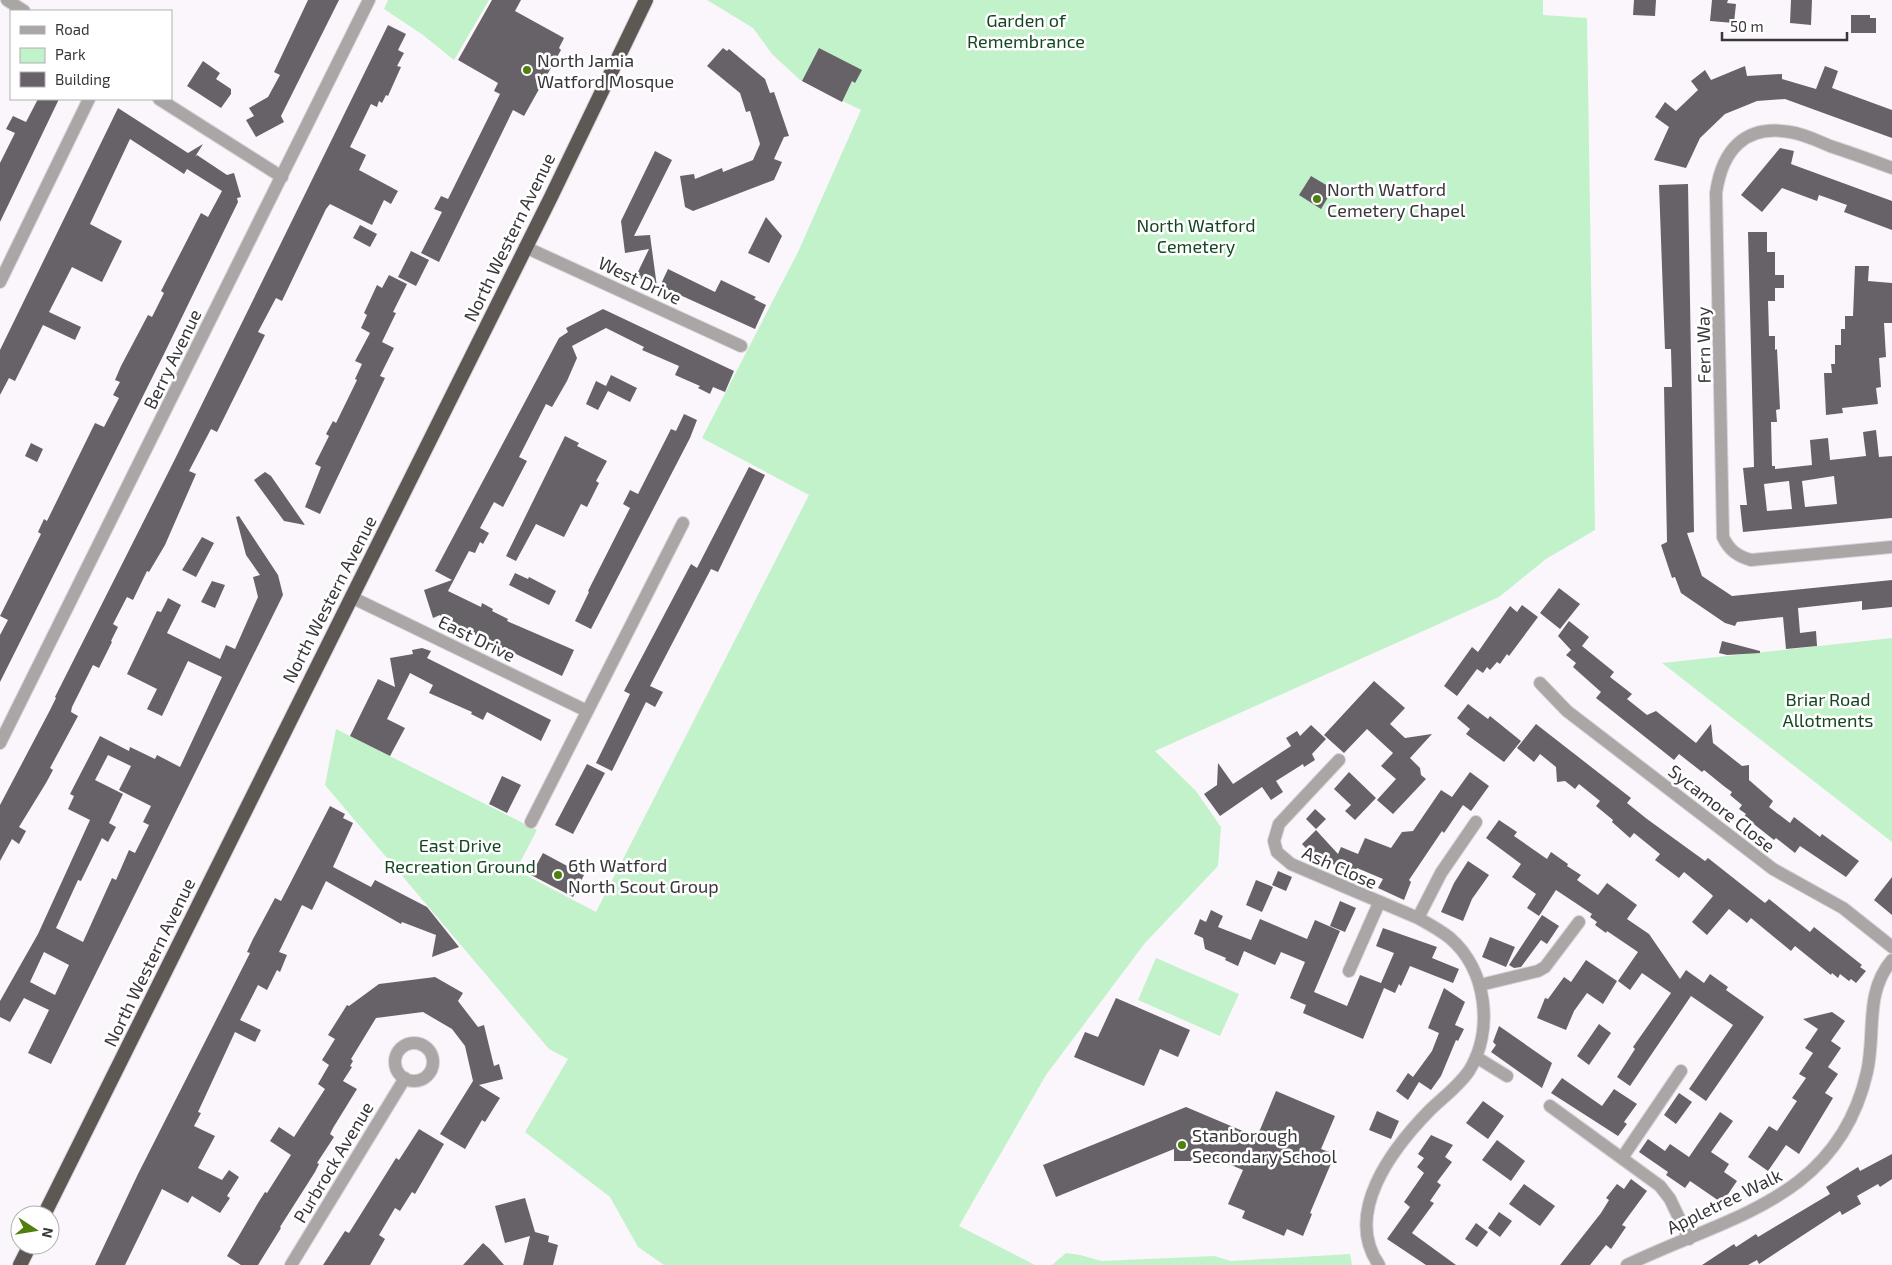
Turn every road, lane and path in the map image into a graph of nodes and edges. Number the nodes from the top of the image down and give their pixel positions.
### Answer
1 (7, 0) edge
2 (369, 0) edge
3 (646, 0) edge
4 (22, 10) edge
5 (89, 100) edge
6 (161, 100) edge
7 (1892, 168) edge
8 (282, 177) junction
9 (525, 247) junction
10 (0, 282) edge
11 (741, 346) dead end
12 (683, 523) dead end
13 (1892, 547) edge
14 (351, 597) junction
15 (1540, 683) dead end
16 (587, 711) junction
17 (2, 735) edge
18 (1339, 760) dead end
19 (531, 822) dead end
20 (1476, 822) dead end
21 (1379, 903) junction
22 (1418, 918) junction
23 (1579, 922) dead end
24 (1892, 947) edge
25 (1892, 960) edge
26 (1349, 971) dead end
27 (1480, 985) junction
28 (1476, 1057) junction
29 (1681, 1071) dead end
30 (1507, 1076) dead end
31 (404, 1078) dead end
32 (1550, 1106) dead end
33 (1622, 1158) junction
34 (49, 1205) edge
35 (1689, 1239) junction
36 (291, 1265) edge
37 (1379, 1265) edge
38 (1627, 1265) edge

1 - 4 street
2 - 8 street, Berry Avenue
3 - 9 highway, North Western Avenue
5 - 10 street
6 - 8 street
7 - 13 street, Fern Way
8 - 17 street, Berry Avenue
9 - 11 street, West Drive
9 - 14 highway, North Western Avenue
12 - 16 street
14 - 16 street, East Drive
14 - 34 highway, North Western Avenue
15 - 24 street, Sycamore Close
16 - 19 street
18 - 21 street, Ash Close
20 - 22 street
21 - 22 street, Ash Close
21 - 26 street
22 - 27 street, Ash Close
23 - 27 street
25 - 35 street, Appletree Walk
27 - 28 street, Ash Close
28 - 30 street
28 - 37 street, Ash Close
29 - 33 street
31 - 36 street, Purbrock Avenue
32 - 33 street
33 - 35 street
35 - 38 street, Appletree Walk

